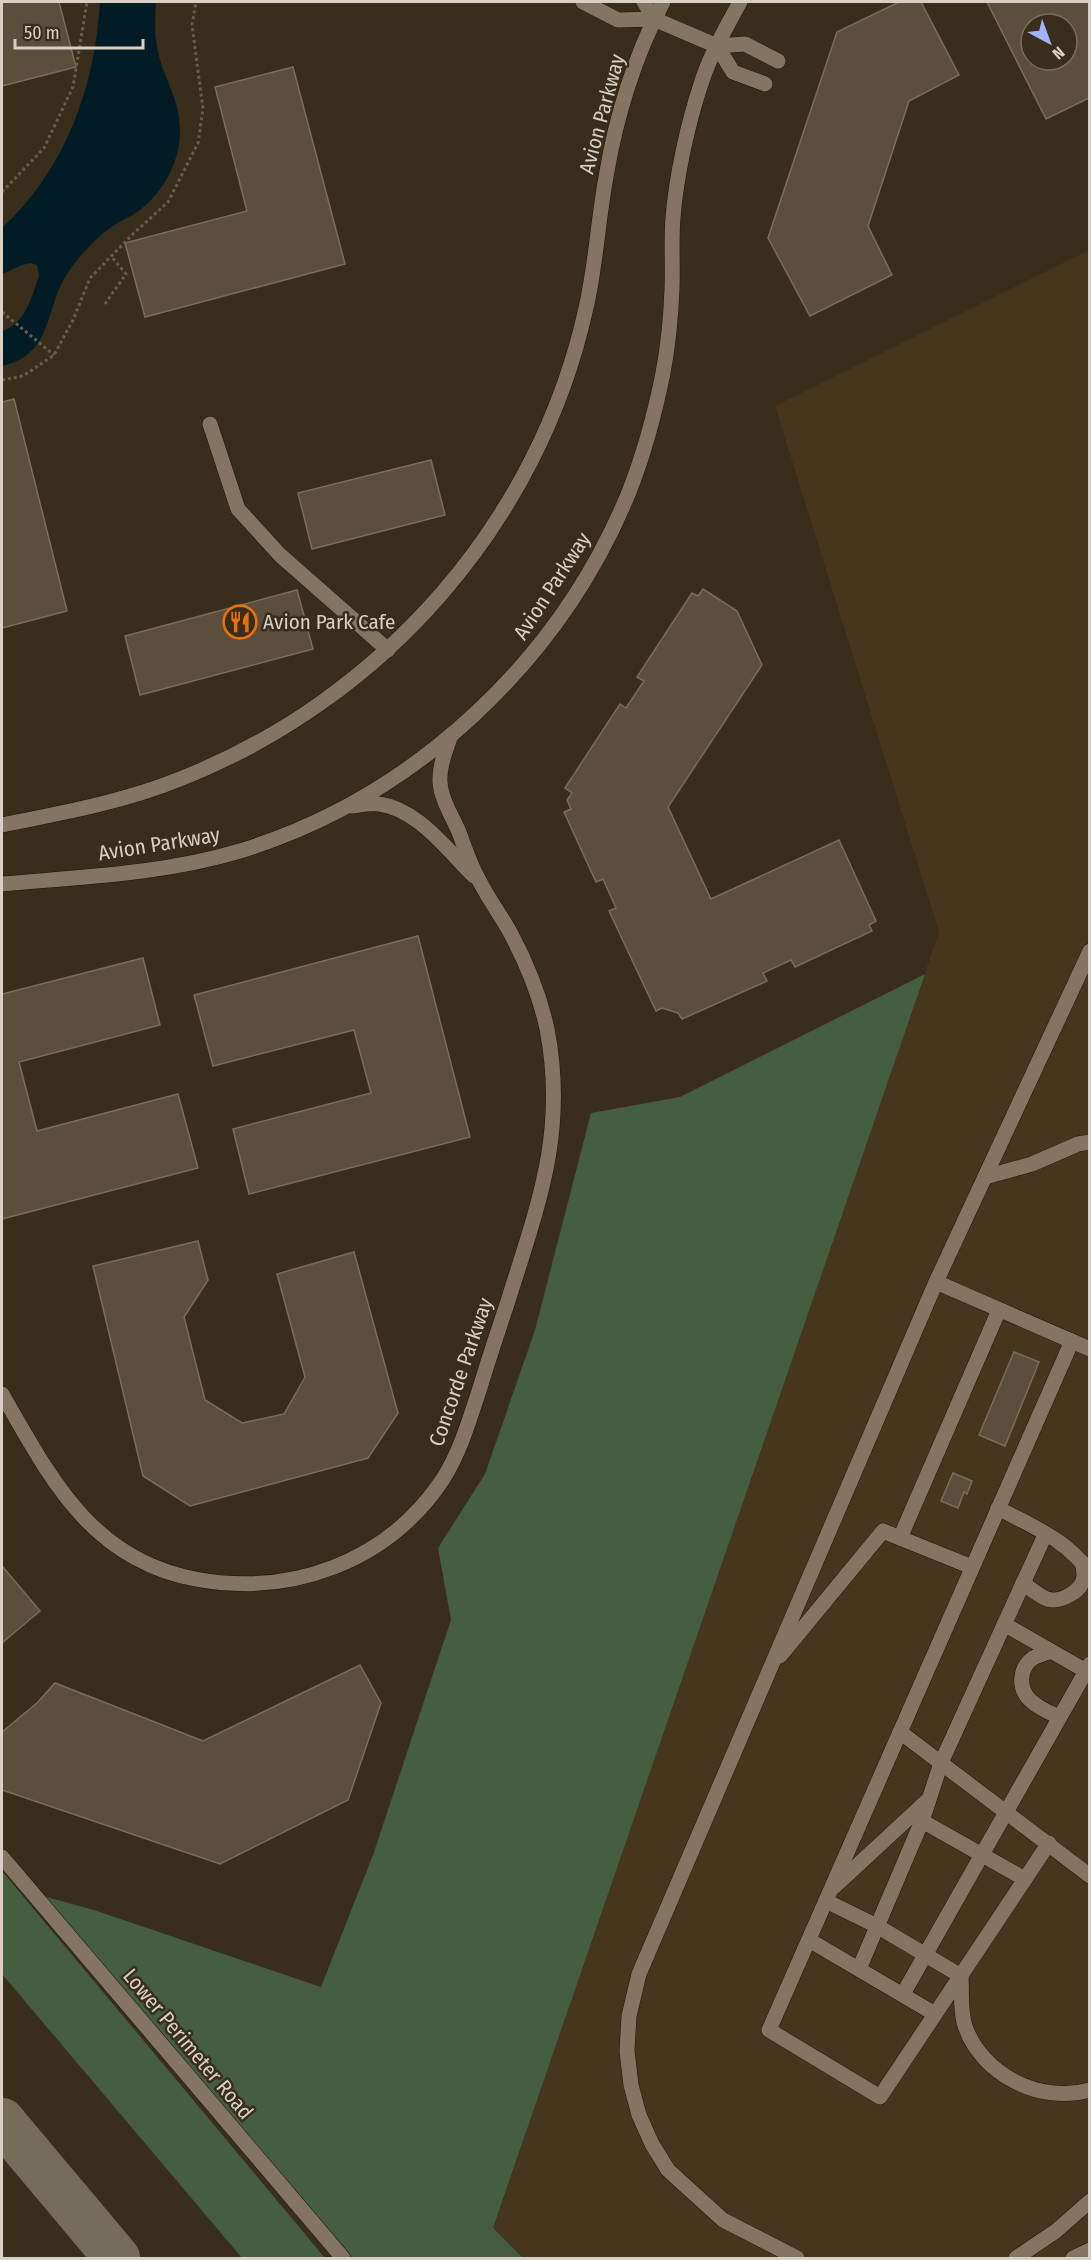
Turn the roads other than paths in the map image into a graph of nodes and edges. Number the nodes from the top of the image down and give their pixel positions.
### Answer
1 (584, 2) edge
2 (644, 2) edge
3 (663, 2) edge
4 (740, 2) edge
5 (654, 19) junction
6 (717, 46) junction
7 (778, 61) dead end
8 (765, 84) dead end
9 (210, 424) dead end
10 (388, 650) junction
11 (451, 735) junction
12 (347, 806) junction
13 (2, 825) edge
14 (478, 880) junction
15 (2, 884) edge
16 (1089, 951) edge
17 (1089, 1142) edge
18 (985, 1177) junction
19 (936, 1282) junction
20 (999, 1310) junction
21 (1072, 1341) junction
22 (1089, 1349) edge
23 (2, 1394) edge
24 (998, 1508) junction
25 (1045, 1535) junction
26 (900, 1538) junction
27 (972, 1567) junction
28 (1086, 1568) edge
29 (1023, 1583) junction
30 (1004, 1624) junction
31 (1052, 1651) junction
32 (1088, 1668) edge
33 (770, 1669) junction
34 (1059, 1718) junction
35 (900, 1732) junction
36 (941, 1763) junction
37 (929, 1799) junction
38 (1006, 1811) junction
39 (922, 1821) junction
40 (1048, 1843) junction
41 (982, 1854) junction
42 (2, 1857) edge
43 (1089, 1876) edge
44 (1025, 1879) junction
45 (828, 1896) junction
46 (877, 1926) junction
47 (809, 1940) junction
48 (926, 1954) junction
49 (859, 1968) junction
50 (960, 1976) junction
51 (903, 1994) junction
52 (935, 2014) junction
53 (1089, 2090) edge
54 (1089, 2202) edge
55 (1089, 2250) edge
56 (343, 2259) edge
57 (797, 2259) edge
58 (1016, 2259) edge
59 (1073, 2259) edge

1 - 5 street
2 - 5 street
3 - 5 street, Avion Parkway
4 - 6 street, Avion Parkway
5 - 6 street
5 - 10 street, Avion Parkway
6 - 7 street
6 - 8 street
6 - 11 street, Avion Parkway
9 - 10 street
10 - 13 street, Avion Parkway
11 - 12 street, Avion Parkway
11 - 14 street, Concorde Parkway
12 - 14 street, Concorde Parkway
12 - 15 street, Avion Parkway
14 - 23 street, Concorde Parkway
16 - 18 street
17 - 18 street
18 - 19 street
19 - 20 street
19 - 33 street
20 - 21 street
20 - 26 street
21 - 22 street
21 - 24 street
24 - 25 street
24 - 27 street
25 - 28 street
25 - 29 street
26 - 27 street
26 - 33 street
27 - 35 street
28 - 29 street
29 - 30 street
30 - 31 street
30 - 36 street
31 - 32 street
31 - 34 street
32 - 34 street
33 - 57 street
34 - 38 street
35 - 36 street
35 - 45 street
36 - 37 street
36 - 38 street
37 - 39 street
37 - 45 street
38 - 40 street
38 - 41 street
39 - 41 street
39 - 46 street
40 - 43 street
40 - 44 street
41 - 44 street
41 - 48 street
42 - 56 street, Lower Perimeter Road
44 - 50 street
45 - 46 street
45 - 47 street
46 - 48 street
46 - 49 street
47 - 49 street
47 - 52 street
48 - 50 street
48 - 51 street
49 - 51 street
50 - 52 street
50 - 53 street
51 - 52 street
54 - 58 street
55 - 59 street

